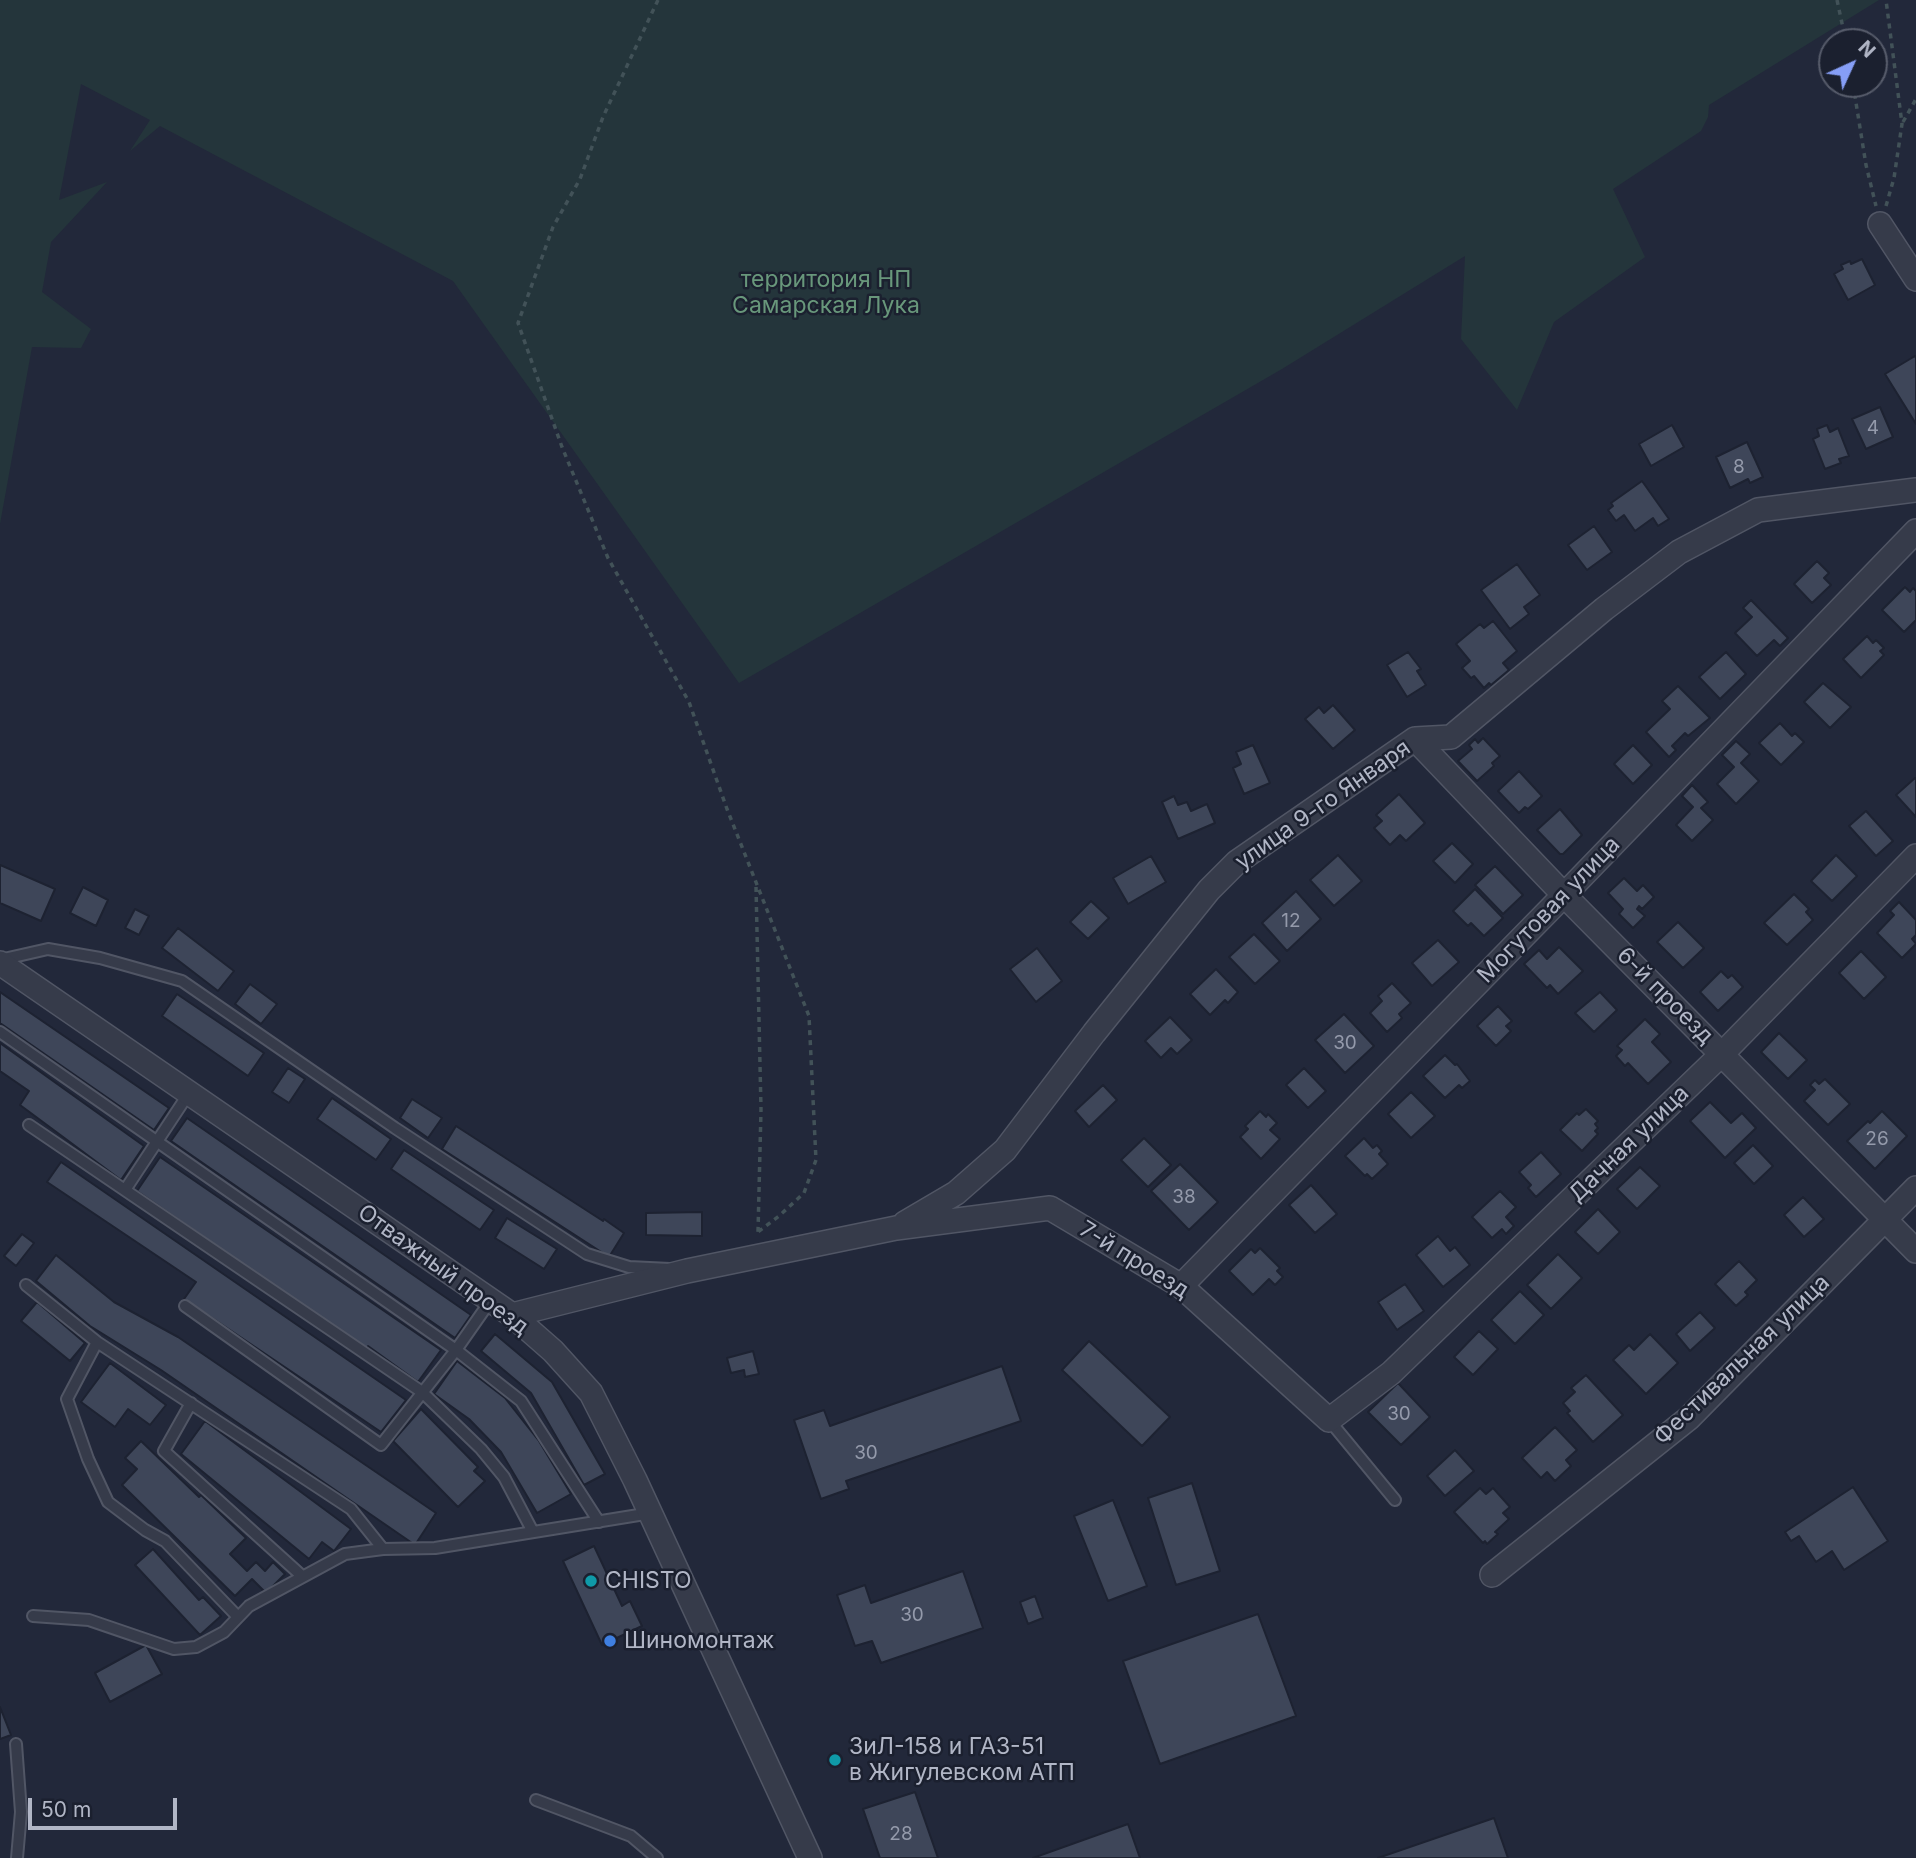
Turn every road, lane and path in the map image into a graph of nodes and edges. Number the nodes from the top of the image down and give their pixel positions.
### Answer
1 (658, 0) edge
2 (1837, 0) edge
3 (1886, 0) edge
4 (1843, 28) edge
5 (1855, 98) edge
6 (1916, 99) edge
7 (1902, 124) junction
8 (1880, 224) junction
9 (1916, 279) edge
10 (1916, 490) edge
11 (1916, 531) edge
12 (1415, 740) junction
13 (1916, 856) edge
14 (756, 882) junction
15 (1564, 895) junction
16 (0, 961) edge
17 (0, 1032) edge
18 (1723, 1053) junction
19 (189, 1093) junction
20 (29, 1125) dead end
21 (157, 1142) junction
22 (1916, 1188) edge
23 (125, 1190) junction
24 (1884, 1219) junction
25 (896, 1228) junction
26 (758, 1232) junction
27 (1916, 1251) edge
28 (751, 1258) junction
29 (687, 1271) junction
30 (26, 1285) dead end
31 (1181, 1286) junction
32 (491, 1300) junction
33 (185, 1306) dead end
34 (512, 1315) junction
35 (97, 1342) junction
36 (456, 1350) junction
37 (422, 1392) junction
38 (191, 1403) junction
39 (1329, 1420) junction
40 (1395, 1500) dead end
41 (651, 1513) junction
42 (599, 1522) junction
43 (533, 1532) junction
44 (383, 1549) junction
45 (302, 1576) junction
46 (1492, 1576) dead end
47 (33, 1616) dead end
48 (238, 1617) junction
49 (16, 1744) dead end
50 (536, 1800) dead end
51 (17, 1858) edge
52 (657, 1858) edge
53 (810, 1858) edge

1 - 14 path
2 - 4 path
3 - 7 path
5 - 8 path
6 - 7 path
7 - 8 path
8 - 9 street
10 - 12 street, улица 9-го Января
11 - 15 street, Могутовая улица
12 - 15 street, 6-й проезд
12 - 25 street, улица 9-го Января
13 - 18 street, Дачная улица
14 - 26 path
14 - 26 path
15 - 18 street, 6-й проезд
15 - 31 street, Могутовая улица
16 - 19 street, Отважный проезд
16 - 29 lane
17 - 21 lane
18 - 24 street, 6-й проезд
18 - 39 street, Дачная улица
19 - 21 lane
19 - 32 street, Отважный проезд
20 - 23 lane
21 - 23 lane
21 - 36 lane
22 - 24 street, Фестивальная улица
23 - 37 lane
24 - 27 street, 6-й проезд
24 - 46 street, Фестивальная улица
25 - 28 street
25 - 31 street, 7-й проезд
26 - 28 path
28 - 29 street
29 - 34 street
30 - 35 lane
31 - 39 street, 7-й проезд
32 - 34 street, Отважный проезд
32 - 36 lane
33 - 37 lane
34 - 41 street, Отважный проезд
35 - 38 lane
35 - 48 lane
36 - 37 lane
36 - 42 lane
37 - 43 lane
38 - 44 lane
38 - 45 lane
39 - 40 lane
41 - 42 lane
41 - 53 street, Отважный проезд
42 - 43 lane
43 - 44 lane
44 - 45 lane
45 - 48 lane
47 - 48 lane
49 - 51 lane
50 - 52 lane

